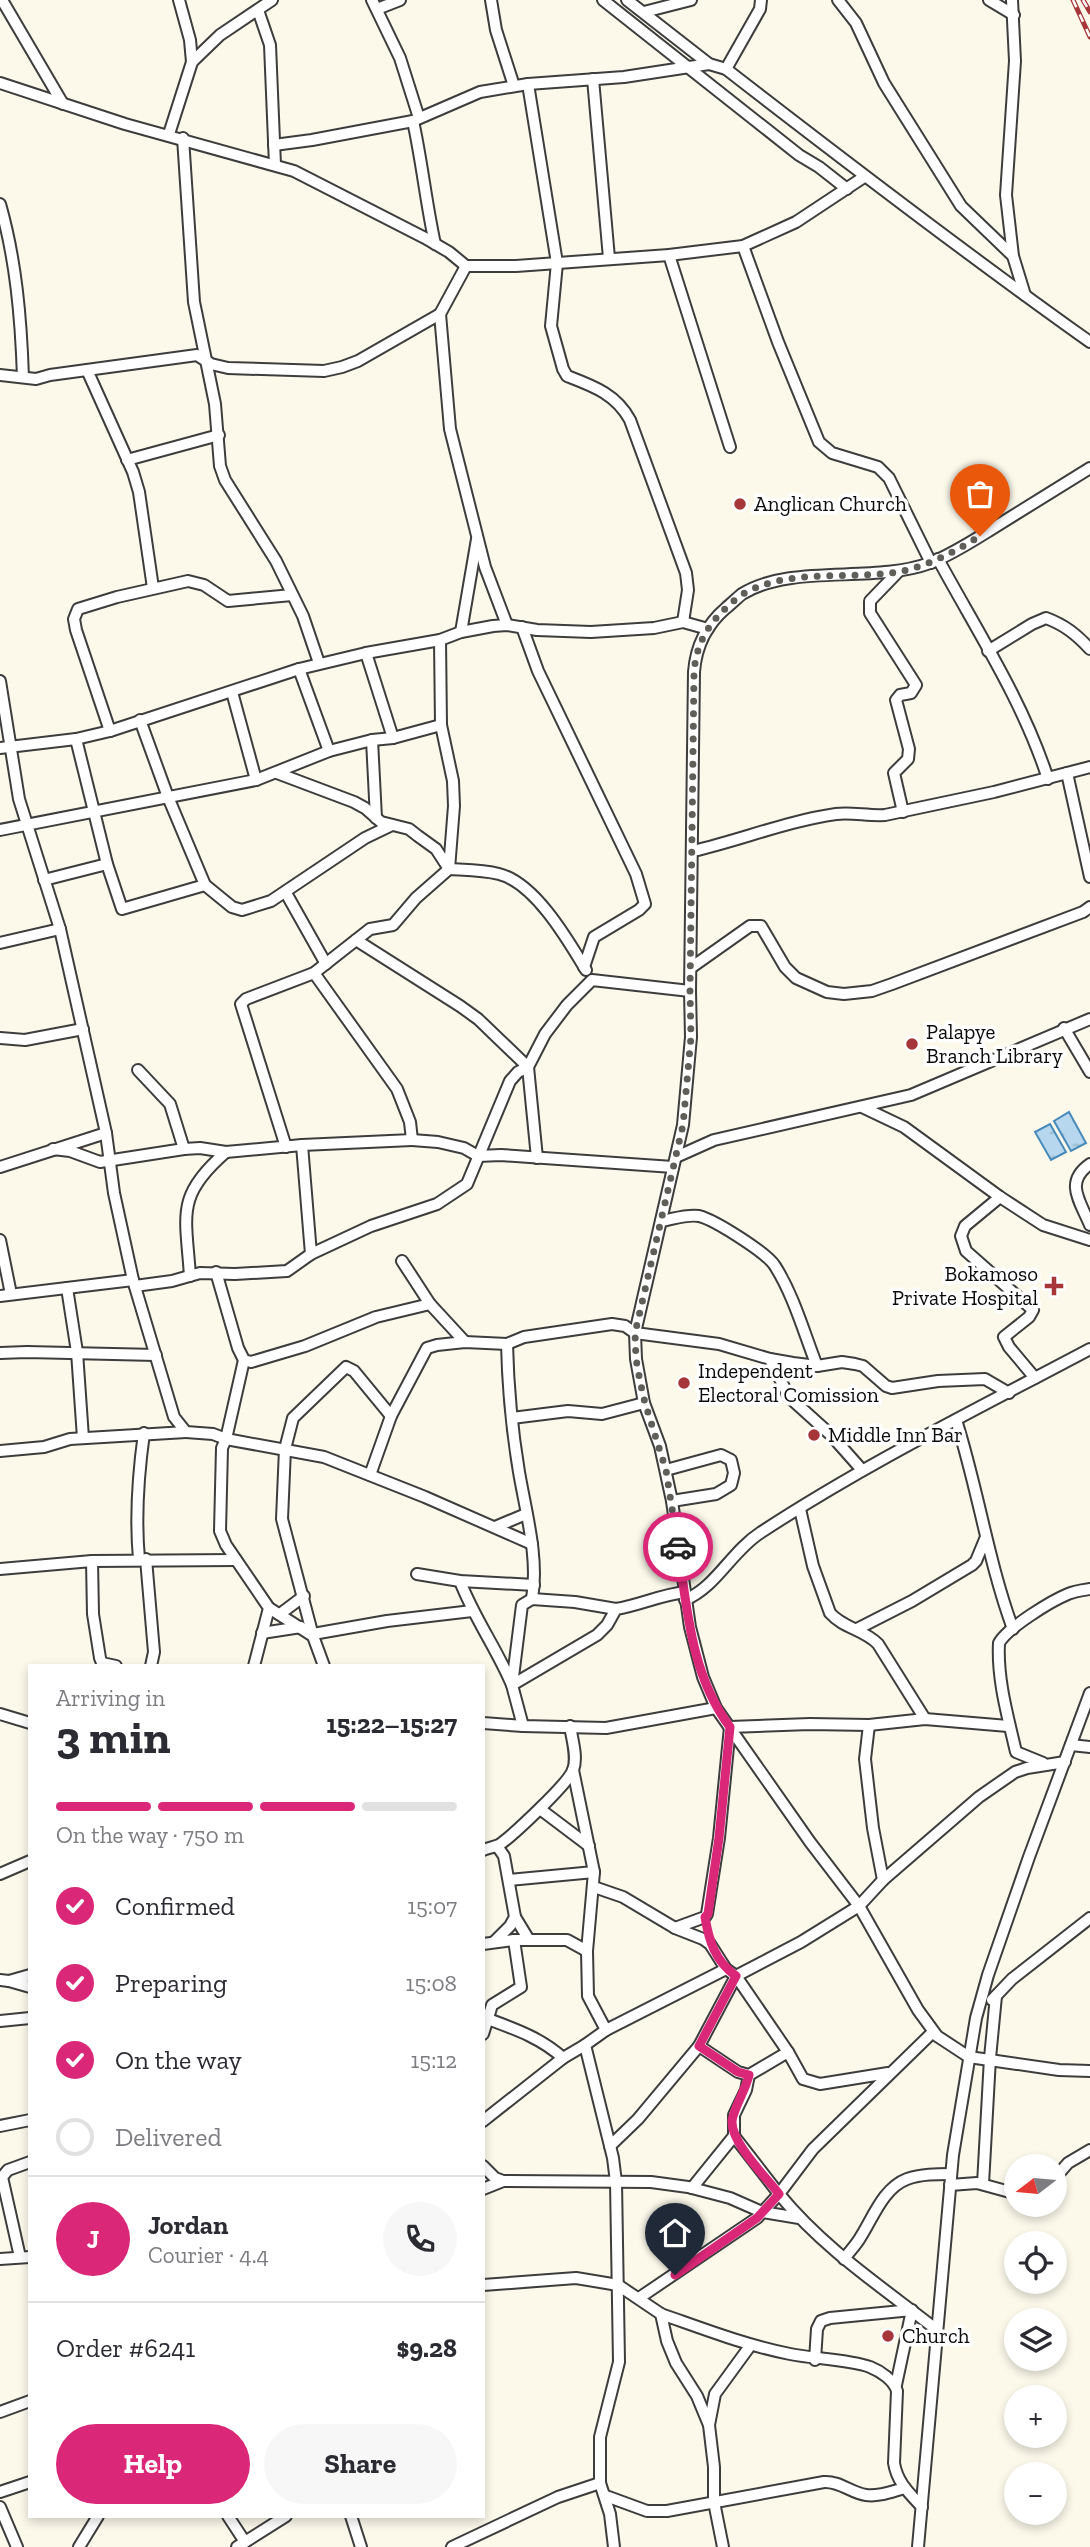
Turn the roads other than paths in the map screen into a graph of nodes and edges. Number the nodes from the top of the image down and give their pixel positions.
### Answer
1 (2, 0) edge
2 (179, 0) edge
3 (272, 0) edge
4 (400, 0) edge
5 (491, 0) edge
6 (603, 0) edge
7 (627, 0) edge
8 (691, 0) edge
9 (761, 0) edge
10 (838, 0) edge
11 (989, 0) edge
12 (1012, 0) edge
13 (375, 5) edge
14 (258, 10) junction
15 (644, 12) junction
16 (1014, 15) junction
17 (192, 62) junction
18 (709, 64) junction
19 (688, 67) junction
20 (726, 69) junction
21 (593, 79) junction
22 (0, 83) edge
23 (528, 84) junction
24 (514, 86) junction
25 (63, 104) junction
26 (416, 120) junction
27 (169, 134) junction
28 (183, 138) junction
29 (274, 145) junction
30 (275, 165) junction
31 (864, 177) junction
32 (846, 189) junction
33 (0, 204) edge
34 (435, 244) junction
35 (743, 246) junction
36 (669, 255) junction
37 (1013, 256) junction
38 (609, 258) junction
39 (557, 263) junction
40 (466, 266) junction
41 (1026, 296) junction
42 (440, 314) junction
43 (1090, 341) edge
44 (204, 359) junction
45 (87, 370) junction
46 (0, 375) edge
47 (23, 377) junction
48 (219, 435) junction
49 (730, 447) dead end
50 (127, 460) junction
51 (1090, 468) edge
52 (477, 538) junction
53 (934, 561) junction
54 (898, 572) junction
55 (153, 588) junction
56 (292, 595) junction
57 (683, 622) junction
58 (507, 625) junction
59 (522, 627) junction
60 (708, 629) junction
61 (461, 632) junction
62 (440, 640) junction
63 (1090, 649) edge
64 (988, 650) junction
65 (366, 653) junction
66 (319, 663) junction
67 (299, 668) junction
68 (0, 681) edge
69 (232, 692) junction
70 (140, 720) junction
71 (441, 725) junction
72 (110, 731) junction
73 (393, 738) junction
74 (76, 739) junction
75 (372, 740) junction
76 (6, 747) edge
77 (329, 751) junction
78 (1090, 767) edge
79 (277, 773) junction
80 (1067, 773) junction
81 (1048, 779) junction
82 (256, 780) junction
83 (168, 797) junction
84 (903, 812) junction
85 (93, 813) junction
86 (376, 818) junction
87 (25, 825) junction
88 (392, 825) junction
89 (0, 830) edge
90 (693, 851) junction
91 (107, 864) junction
92 (449, 869) junction
93 (1090, 877) edge
94 (44, 880) junction
95 (205, 884) junction
96 (286, 893) junction
97 (1090, 907) edge
98 (60, 929) junction
99 (356, 940) junction
100 (0, 943) edge
101 (326, 964) junction
102 (584, 967) junction
103 (691, 967) junction
104 (314, 973) junction
105 (592, 980) junction
106 (690, 991) junction
107 (1090, 1019) edge
108 (1064, 1028) junction
109 (83, 1029) junction
110 (0, 1038) edge
111 (528, 1067) junction
112 (138, 1070) dead end
113 (1090, 1072) edge
114 (862, 1107) junction
115 (106, 1133) junction
116 (412, 1140) junction
117 (302, 1144) junction
118 (286, 1147) junction
119 (53, 1149) junction
120 (184, 1149) junction
121 (226, 1152) junction
122 (478, 1156) junction
123 (537, 1158) junction
124 (110, 1161) junction
125 (675, 1162) junction
126 (1090, 1164) edge
127 (0, 1167) edge
128 (1000, 1198) junction
129 (662, 1222) junction
130 (1090, 1225) edge
131 (0, 1240) edge
132 (1090, 1240) edge
133 (310, 1255) junction
134 (402, 1261) dead end
135 (216, 1272) junction
136 (190, 1276) junction
137 (134, 1283) junction
138 (67, 1289) junction
139 (5, 1295) edge
140 (430, 1304) junction
141 (635, 1333) junction
142 (465, 1342) junction
143 (508, 1344) junction
144 (1090, 1349) edge
145 (77, 1352) junction
146 (0, 1353) edge
147 (156, 1354) junction
148 (771, 1359) junction
149 (244, 1360) junction
150 (817, 1366) junction
151 (1035, 1378) junction
152 (1009, 1393) junction
153 (645, 1403) junction
154 (391, 1416) junction
155 (512, 1418) junction
156 (956, 1420) junction
157 (186, 1432) junction
158 (144, 1433) junction
159 (83, 1438) junction
160 (226, 1439) junction
161 (285, 1448) junction
162 (0, 1451) edge
163 (666, 1470) junction
164 (862, 1470) junction
165 (370, 1475) junction
166 (672, 1501) junction
167 (800, 1509) junction
168 (526, 1514) junction
169 (495, 1527) junction
170 (986, 1537) junction
171 (532, 1544) junction
172 (142, 1559) junction
173 (236, 1560) junction
174 (92, 1561) junction
175 (0, 1569) edge
176 (416, 1574) dead end
177 (460, 1581) junction
178 (534, 1585) junction
179 (1090, 1589) edge
180 (304, 1596) junction
181 (685, 1596) junction
182 (532, 1600) junction
183 (270, 1608) junction
184 (616, 1609) junction
185 (472, 1611) junction
186 (280, 1614) junction
187 (301, 1627) junction
188 (857, 1629) junction
189 (1013, 1629) junction
190 (262, 1633) junction
191 (313, 1635) junction
192 (107, 1664) edge
193 (151, 1664) edge
194 (254, 1664) edge
195 (323, 1664) edge
196 (512, 1685) junction
197 (1090, 1693) edge
198 (716, 1708) junction
199 (0, 1714) edge
200 (925, 1719) junction
201 (28, 1722) edge
202 (485, 1723) edge
203 (869, 1725) junction
204 (523, 1726) junction
205 (570, 1726) junction
206 (1008, 1726) junction
207 (730, 1727) junction
208 (1071, 1745) junction
209 (1090, 1747) edge
210 (1016, 1752) junction
211 (1065, 1762) junction
212 (1046, 1764) junction
213 (573, 1770) junction
214 (1015, 1772) junction
215 (540, 1809) junction
216 (497, 1846) junction
217 (589, 1846) junction
218 (485, 1849) edge
219 (28, 1862) edge
220 (594, 1872) junction
221 (0, 1874) edge
222 (509, 1880) junction
223 (883, 1880) junction
224 (594, 1887) junction
225 (859, 1906) junction
226 (515, 1917) junction
227 (705, 1917) junction
228 (1090, 1918) edge
229 (590, 1925) junction
230 (676, 1928) junction
231 (514, 1940) junction
232 (529, 1940) junction
233 (567, 1940) junction
234 (489, 1943) edge
235 (710, 1944) junction
236 (587, 1951) junction
237 (726, 1969) junction
238 (28, 1975) edge
239 (736, 1976) junction
240 (4, 1981) edge
241 (28, 1987) edge
242 (996, 1996) junction
243 (978, 2010) junction
244 (28, 2018) edge
245 (488, 2019) junction
246 (0, 2021) edge
247 (485, 2028) edge
248 (606, 2030) junction
249 (933, 2032) junction
250 (584, 2045) junction
251 (699, 2046) junction
252 (788, 2052) junction
253 (968, 2057) junction
254 (563, 2058) junction
255 (990, 2058) junction
256 (1090, 2071) edge
257 (888, 2073) junction
258 (749, 2075) junction
259 (485, 2119) edge
260 (28, 2120) edge
261 (0, 2126) edge
262 (734, 2136) junction
263 (610, 2146) junction
264 (1090, 2150) edge
265 (28, 2163) edge
266 (1068, 2163) edge
267 (485, 2168) edge
268 (1, 2179) edge
269 (950, 2180) junction
270 (503, 2181) junction
271 (616, 2182) junction
272 (983, 2184) junction
273 (485, 2188) edge
274 (692, 2188) junction
275 (1004, 2190) edge
276 (779, 2194) junction
277 (762, 2212) junction
278 (799, 2218) junction
279 (25, 2257) edge
280 (0, 2259) edge
281 (844, 2259) junction
282 (618, 2284) junction
283 (485, 2285) edge
284 (639, 2298) junction
285 (912, 2310) junction
286 (661, 2314) junction
287 (937, 2330) junction
288 (750, 2346) junction
289 (815, 2360) junction
290 (896, 2385) junction
291 (28, 2402) edge
292 (0, 2412) edge
293 (709, 2425) junction
294 (28, 2483) edge
295 (600, 2483) junction
296 (905, 2488) junction
297 (0, 2492) edge
298 (606, 2496) junction
299 (714, 2502) junction
300 (0, 2507) edge
301 (922, 2507) junction
302 (97, 2518) edge
303 (229, 2518) edge
304 (283, 2518) edge
305 (352, 2518) edge
306 (241, 2544) edge
307 (17, 2547) edge
308 (79, 2547) edge
309 (362, 2547) edge
310 (452, 2547) edge
311 (614, 2547) edge
312 (723, 2547) edge
313 (918, 2547) edge

1 - 25 street
2 - 17 street
3 - 14 street
4 - 13 street
5 - 24 street
6 - 19 street
7 - 15 street
8 - 15 street
9 - 20 street
10 - 37 street
11 - 16 street
12 - 16 street
13 - 26 street
14 - 17 street
14 - 29 street
15 - 18 street
16 - 37 street
17 - 27 street
18 - 19 street
18 - 20 street
19 - 21 street
19 - 32 street
20 - 31 street
21 - 23 street
21 - 38 street
22 - 25 street
23 - 24 street
23 - 39 street
24 - 26 street
25 - 27 street
26 - 29 street
26 - 34 street
27 - 28 street
28 - 30 street
28 - 44 street
29 - 30 street
30 - 34 street
31 - 32 street
31 - 41 street
32 - 35 street
33 - 47 street
34 - 40 street
35 - 36 street
35 - 53 street
36 - 38 street
36 - 49 street
37 - 41 street
38 - 39 street
39 - 40 street
39 - 57 street
40 - 42 street
41 - 43 street
42 - 44 street
42 - 52 street
44 - 45 street
44 - 48 street
45 - 47 street
45 - 50 street
46 - 47 street
48 - 50 street
48 - 56 street
50 - 55 street
51 - 53 street
52 - 58 street
52 - 61 street
53 - 54 street
53 - 64 street
54 - 60 street
54 - 84 street
55 - 56 street
55 - 72 street
56 - 66 street
57 - 59 street
57 - 60 street
58 - 59 street
58 - 61 street
59 - 102 street
60 - 90 street
61 - 62 street
62 - 65 street
62 - 71 street
63 - 64 street
64 - 81 street
65 - 66 street
65 - 73 street
66 - 67 street
67 - 69 street
67 - 77 street
68 - 76 street
69 - 70 street
69 - 82 street
70 - 72 street
70 - 83 street
71 - 73 street
71 - 92 street
72 - 74 street
73 - 75 street
74 - 76 street
74 - 85 street
75 - 77 street
75 - 86 street
76 - 87 street
77 - 79 street
78 - 80 street
79 - 82 street
79 - 86 street
80 - 81 street
80 - 93 street
81 - 84 street
82 - 83 street
83 - 85 street
83 - 95 street
84 - 90 street
85 - 87 street
85 - 91 street
86 - 88 street
87 - 89 street
87 - 94 street
88 - 92 street
88 - 96 street
90 - 103 street
91 - 94 street
91 - 95 street
92 - 99 street
92 - 102 street
94 - 98 street
95 - 96 street
96 - 101 street
97 - 103 street
98 - 100 street
98 - 109 street
99 - 101 street
99 - 111 street
101 - 104 street
102 - 105 street
103 - 106 street
104 - 116 street
104 - 118 street
105 - 106 street
105 - 111 street
106 - 125 street
107 - 108 street
108 - 113 street
108 - 114 street
109 - 110 street
109 - 115 street
111 - 122 street
111 - 123 street
112 - 120 street
114 - 125 street
114 - 128 street
115 - 119 street
115 - 124 street
116 - 117 street
116 - 122 street
117 - 118 street
117 - 133 street
118 - 121 street
119 - 124 street
119 - 127 street
120 - 121 street
120 - 124 street
121 - 136 street
122 - 123 street
122 - 133 street
123 - 125 street
124 - 137 street
125 - 129 street
126 - 130 street
128 - 132 street
128 - 151 street
129 - 141 street
129 - 150 street
131 - 139 street
133 - 135 street
134 - 140 street
135 - 136 street
135 - 149 street
136 - 137 street
137 - 138 street
137 - 147 street
138 - 139 street
138 - 145 street
140 - 142 street
140 - 149 street
141 - 143 street
141 - 148 street
141 - 153 street
142 - 143 street
142 - 154 street
143 - 155 street
144 - 151 street
145 - 146 street
145 - 147 street
145 - 159 street
147 - 157 street
148 - 150 street
148 - 164 street
149 - 160 street
150 - 152 street
151 - 152 street
152 - 156 street
153 - 155 street
153 - 163 street
154 - 161 street
154 - 165 street
155 - 168 street
156 - 164 street
156 - 170 street
157 - 158 street
157 - 160 street
158 - 159 street
158 - 172 street
159 - 162 street
160 - 161 street
160 - 173 street
161 - 165 street
161 - 180 street
163 - 166 street
163 - 166 street
164 - 167 street
165 - 169 street
166 - 181 street
167 - 181 street
167 - 188 street
168 - 169 street
168 - 171 street
169 - 171 street
170 - 188 street
170 - 189 street
171 - 178 street
172 - 173 street
172 - 174 street
172 - 193 street
173 - 183 street
174 - 175 street
174 - 192 street
176 - 177 street
177 - 178 street
177 - 185 street
178 - 182 street
179 - 189 street
180 - 186 street
180 - 191 street
181 - 184 street
181 - 198 street
182 - 184 street
182 - 196 street
183 - 186 street
183 - 190 street
184 - 196 street
185 - 191 street
185 - 196 street
186 - 187 street
187 - 190 street
187 - 191 street
188 - 200 street
189 - 206 street
190 - 194 street
191 - 195 street
196 - 204 street
197 - 208 street
198 - 205 street
198 - 207 street
199 - 201 street
200 - 203 street
200 - 206 street
202 - 204 street
203 - 207 street
203 - 223 street
204 - 205 street
205 - 213 street
206 - 210 street
207 - 225 street
207 - 227 street
208 - 209 street
208 - 211 street
210 - 212 street
210 - 214 street
211 - 212 street
211 - 243 street
212 - 214 street
213 - 215 street
213 - 217 street
214 - 223 street
215 - 216 street
215 - 217 street
216 - 218 street
216 - 222 street
217 - 220 street
219 - 221 street
220 - 222 street
220 - 224 street
222 - 226 street
223 - 225 street
224 - 229 street
224 - 230 street
225 - 239 street
225 - 249 street
226 - 232 street
226 - 234 street
227 - 230 street
227 - 235 street
228 - 242 street
229 - 233 street
229 - 236 street
230 - 235 street
231 - 232 street
231 - 234 street
231 - 245 street
232 - 233 street
233 - 236 street
235 - 237 street
236 - 248 street
237 - 239 street
237 - 248 street
238 - 240 street
239 - 251 street
239 - 252 street
240 - 241 street
242 - 243 street
242 - 255 street
243 - 253 street
244 - 246 street
245 - 247 street
245 - 254 street
248 - 250 street
249 - 253 street
249 - 257 street
250 - 254 street
250 - 263 street
251 - 258 street
251 - 263 street
252 - 257 street
252 - 258 street
253 - 255 street
253 - 269 street
254 - 259 street
255 - 256 street
255 - 272 street
257 - 276 street
258 - 262 street
260 - 261 street
262 - 274 street
262 - 276 street
263 - 271 street
264 - 266 street
265 - 268 street
267 - 270 street
268 - 279 street
269 - 272 street
269 - 281 street
269 - 287 street
270 - 271 street
270 - 273 street
271 - 274 street
271 - 282 street
272 - 275 street
274 - 277 street
276 - 277 street
276 - 278 street
277 - 278 street
277 - 284 street
278 - 281 street
279 - 280 street
281 - 285 street
282 - 283 street
282 - 284 street
282 - 295 street
284 - 286 street
285 - 287 street
285 - 289 street
285 - 290 street
286 - 288 street
286 - 293 street
287 - 301 street
288 - 289 street
288 - 293 street
289 - 290 street
290 - 296 street
291 - 292 street
293 - 299 street
294 - 297 street
295 - 298 street
295 - 310 street
296 - 299 street
296 - 301 street
298 - 299 street
298 - 311 street
299 - 312 street
300 - 307 street
301 - 313 street
302 - 308 street
303 - 306 street
304 - 306 street
305 - 309 street

